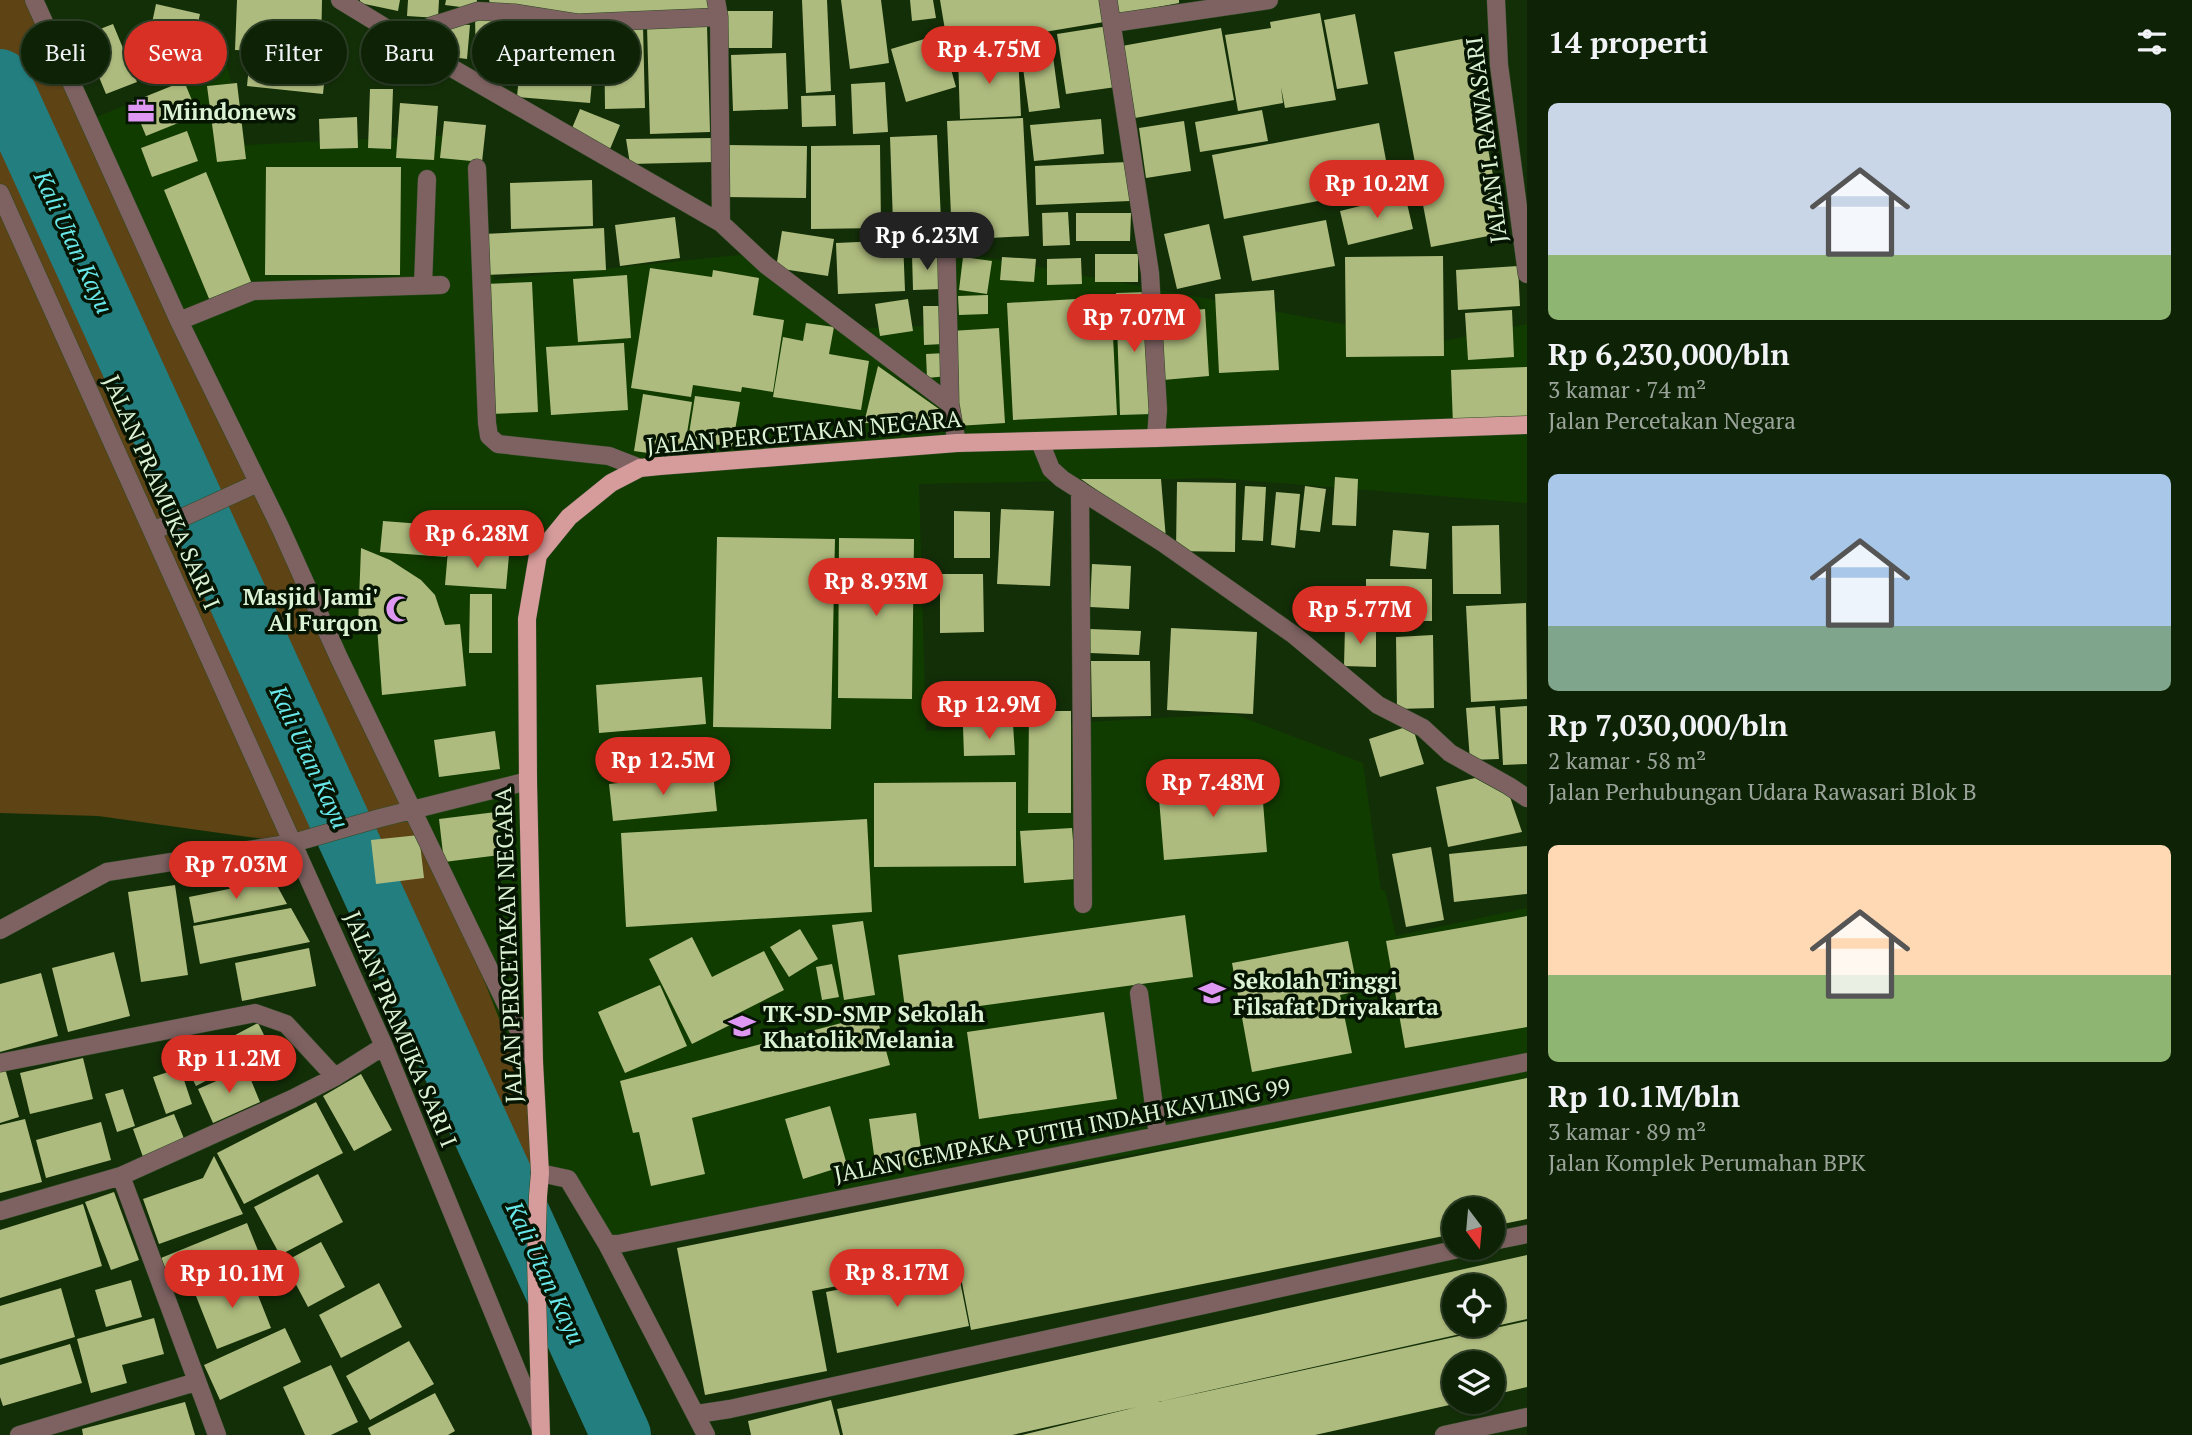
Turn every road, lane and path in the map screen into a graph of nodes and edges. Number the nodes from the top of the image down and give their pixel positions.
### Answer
1 (34, 0) edge
2 (340, 0) edge
3 (1108, 0) edge
4 (1269, 0) edge
5 (1496, 0) edge
6 (717, 9) edge
7 (375, 21) edge
8 (447, 21) edge
9 (1113, 23) junction
10 (458, 70) edge
11 (477, 168) dead end
12 (427, 179) dead end
13 (0, 193) edge
14 (721, 223) junction
15 (946, 226) dead end
16 (1527, 274) edge
17 (423, 285) junction
18 (441, 285) dead end
19 (179, 321) junction
20 (950, 404) junction
21 (1527, 425) edge
22 (1156, 438) junction
23 (1040, 442) junction
24 (957, 443) junction
25 (640, 468) junction
26 (252, 486) junction
27 (1080, 490) junction
28 (159, 528) junction
29 (528, 781) junction
30 (1527, 798) edge
31 (414, 811) junction
32 (293, 843) junction
33 (1083, 904) dead end
34 (0, 930) edge
35 (1139, 993) dead end
36 (384, 1046) junction
37 (534, 1062) junction
38 (1527, 1062) edge
39 (0, 1063) edge
40 (335, 1077) junction
41 (1158, 1136) junction
42 (540, 1173) junction
43 (121, 1176) junction
44 (0, 1211) edge
45 (1527, 1234) edge
46 (1505, 1239) edge
47 (607, 1244) junction
48 (1442, 1253) edge
49 (196, 1382) junction
50 (697, 1414) junction
51 (1527, 1418) edge
52 (541, 1432) edge
53 (19, 1435) edge
54 (217, 1435) edge
55 (706, 1435) edge
56 (1444, 1435) edge

1 - 19 street
2 - 7 street
3 - 9 street
4 - 9 street
5 - 16 street, JALAN I. RAWASARI
6 - 8 street
6 - 14 street
9 - 22 street
10 - 14 street
11 - 25 street
12 - 17 street
13 - 28 street, JALAN PRAMUKA SARI I
14 - 20 street
15 - 20 street
17 - 18 street
17 - 19 street
19 - 26 street
20 - 24 street
21 - 22 main road, JALAN PERCETAKAN NEGARA
22 - 23 main road, JALAN PERCETAKAN NEGARA
23 - 24 main road, JALAN PERCETAKAN NEGARA
23 - 27 street
24 - 25 main road, JALAN PERCETAKAN NEGARA
25 - 29 main road, JALAN PERCETAKAN NEGARA
26 - 28 street
26 - 31 street
27 - 30 street
27 - 33 street
28 - 32 street, JALAN PRAMUKA SARI I
29 - 31 street
29 - 37 main road, JALAN PERCETAKAN NEGARA
31 - 32 street
31 - 37 street
32 - 34 street
32 - 36 street, JALAN PRAMUKA SARI I
35 - 41 street
36 - 40 street
36 - 52 street, JALAN PRAMUKA SARI I
37 - 42 main road, JALAN PERCETAKAN NEGARA
38 - 41 street, JALAN CEMPAKA PUTIH INDAH KAVLING 99
39 - 40 street
40 - 43 street
41 - 47 street, JALAN CEMPAKA PUTIH INDAH KAVLING 99
42 - 47 street
42 - 52 main road, JALAN PERCETAKAN NEGARA
43 - 44 street
43 - 49 street
45 - 46 street
47 - 50 street
48 - 50 street
49 - 53 street
49 - 54 street
50 - 55 street
51 - 56 street

